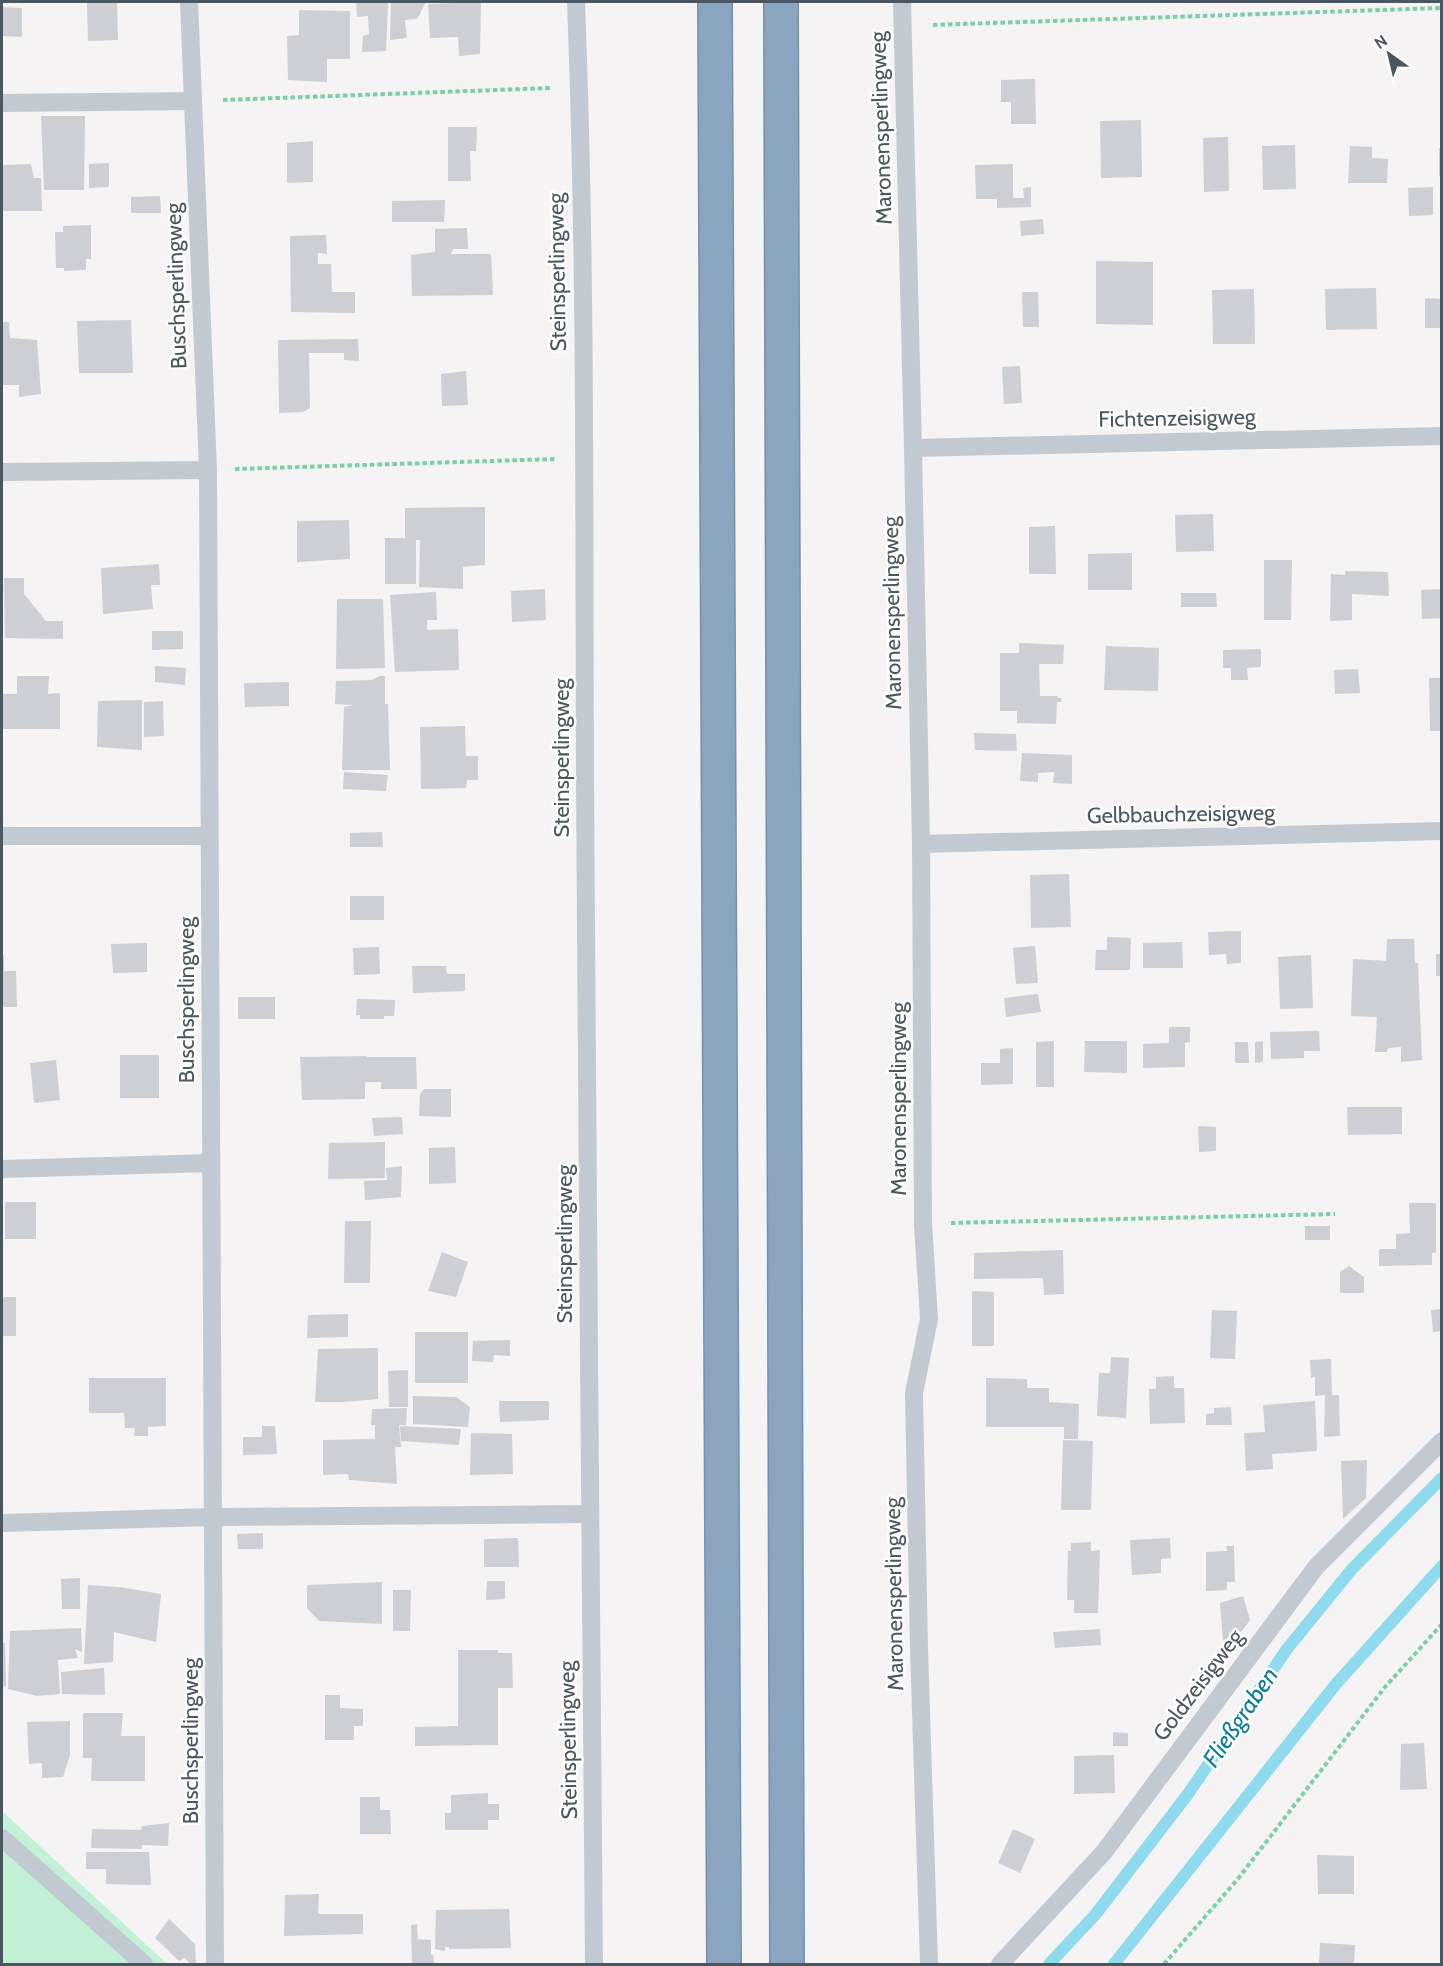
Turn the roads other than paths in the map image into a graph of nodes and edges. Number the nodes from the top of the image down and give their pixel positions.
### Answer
1 (189, 2) edge
2 (576, 2) edge
3 (715, 2) edge
4 (782, 2) edge
5 (902, 2) edge
6 (193, 101) junction
7 (2, 103) edge
8 (1442, 436) edge
9 (913, 448) junction
10 (208, 470) junction
11 (2, 472) edge
12 (1442, 831) edge
13 (2, 836) edge
14 (209, 836) junction
15 (921, 844) junction
16 (211, 1163) junction
17 (2, 1169) edge
18 (1442, 1441) edge
19 (590, 1514) junction
20 (213, 1517) junction
21 (2, 1523) edge
22 (2, 1838) edge
23 (144, 1965) edge
24 (215, 1965) edge
25 (594, 1965) edge
26 (724, 1965) edge
27 (787, 1965) edge
28 (929, 1965) edge
29 (1000, 1965) edge

1 - 6 lane, Buschsperlingweg
2 - 19 lane, Steinsperlingweg
3 - 26 highway
4 - 27 highway
5 - 9 lane, Maronensperlingweg
6 - 7 lane
6 - 10 lane, Buschsperlingweg
8 - 9 lane, Fichtenzeisigweg
9 - 15 lane, Maronensperlingweg
10 - 11 lane
10 - 14 lane, Buschsperlingweg
12 - 15 lane, Gelbbauchzeisigweg
13 - 14 lane
14 - 16 lane, Buschsperlingweg
15 - 28 lane, Maronensperlingweg
16 - 17 lane
16 - 20 lane, Buschsperlingweg
18 - 29 lane, Goldzeisigweg
19 - 20 lane
19 - 25 lane, Steinsperlingweg
20 - 21 lane
20 - 24 lane, Buschsperlingweg
22 - 23 lane

